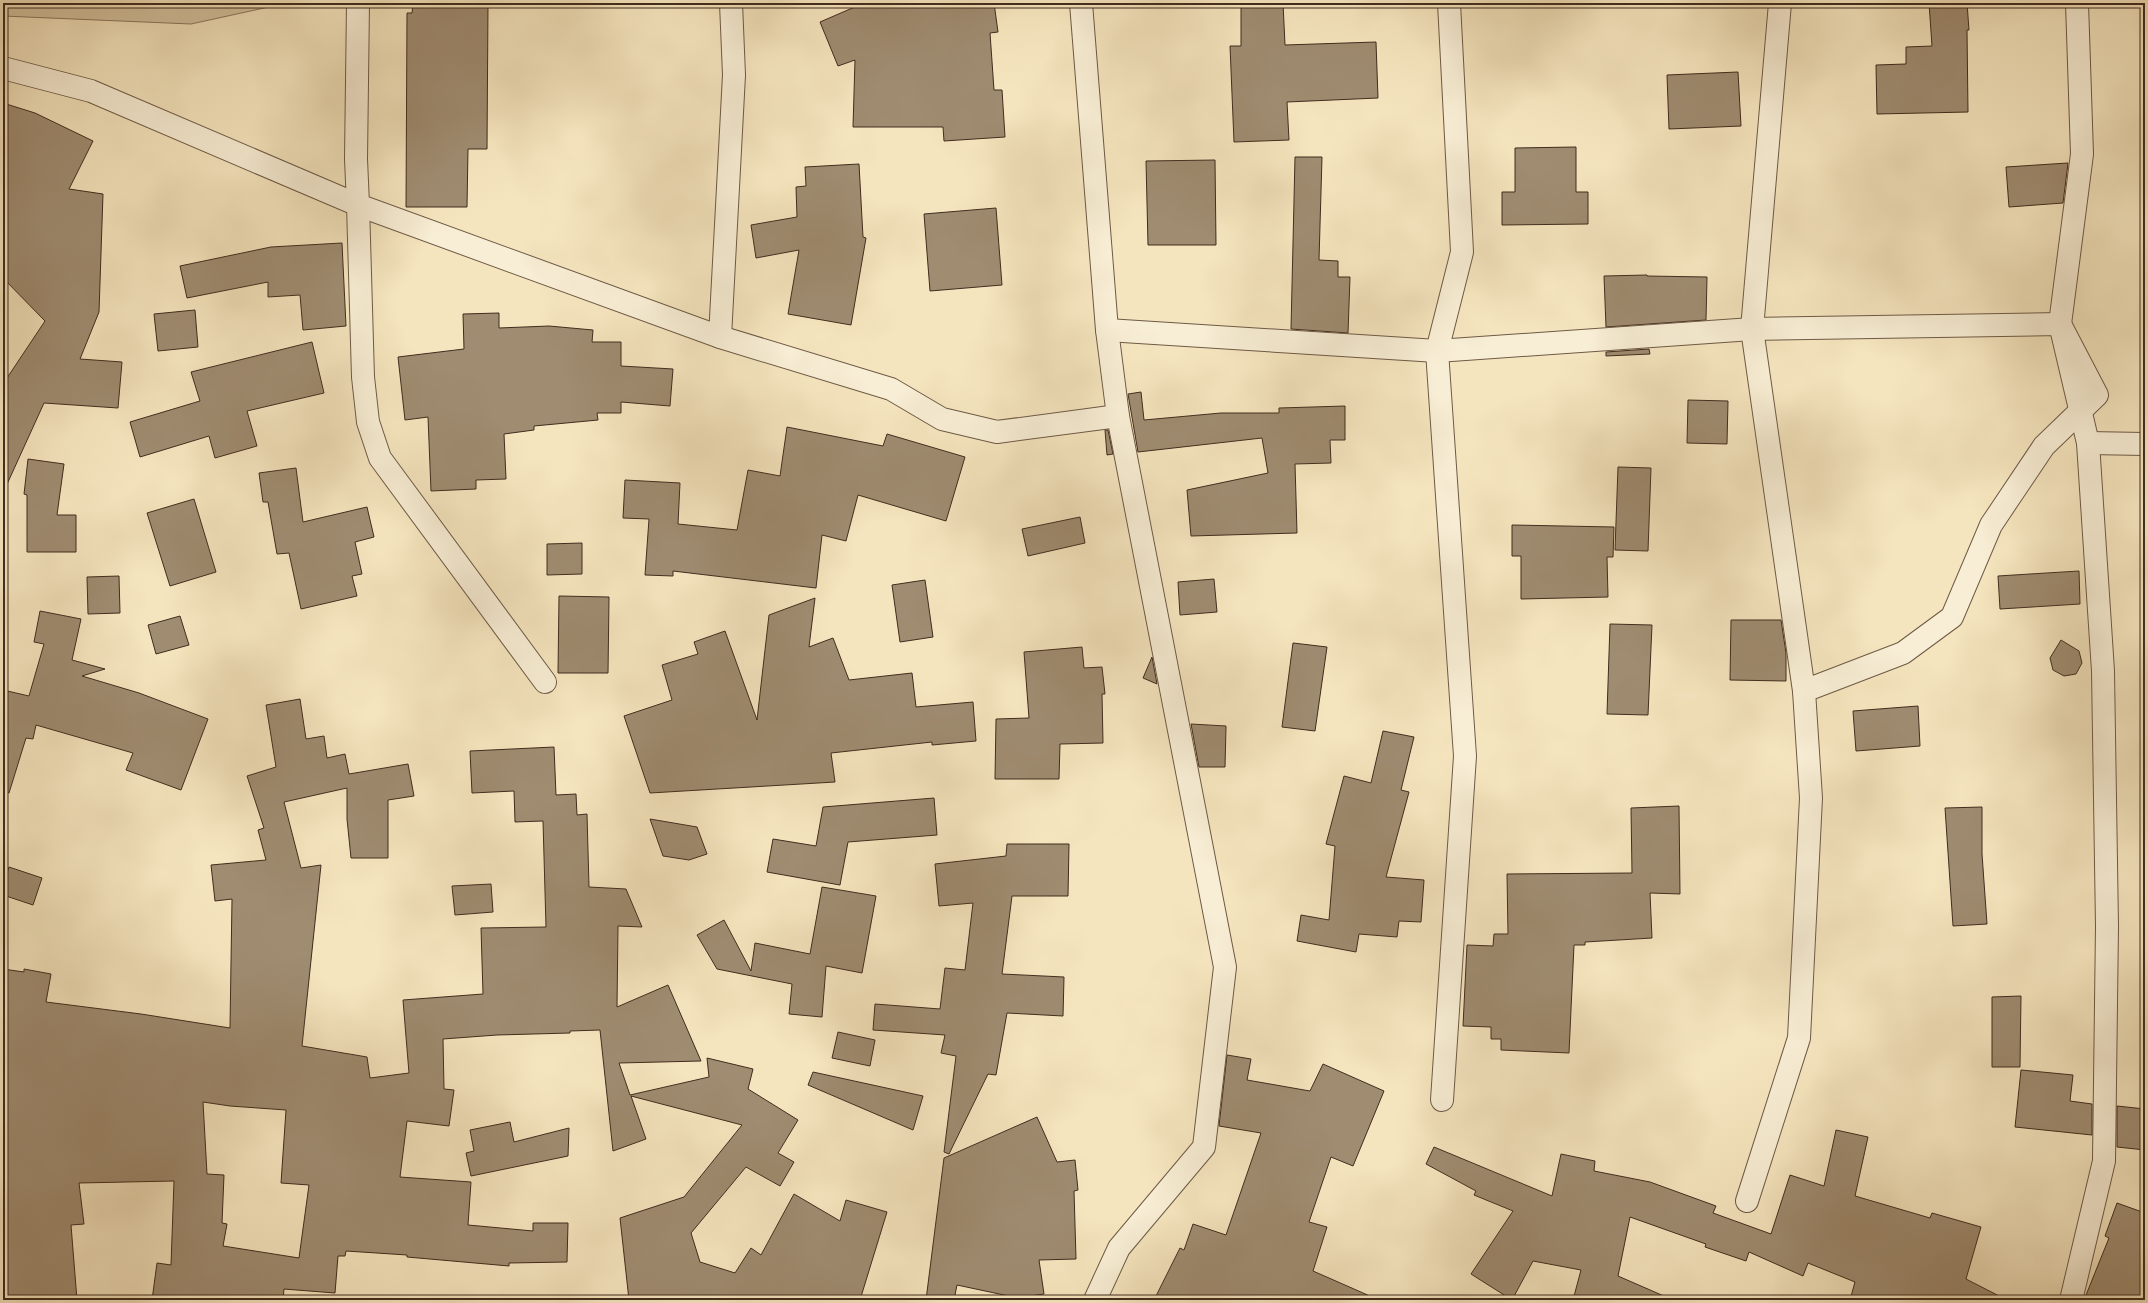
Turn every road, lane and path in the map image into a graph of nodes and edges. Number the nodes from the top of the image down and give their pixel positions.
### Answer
1 (358, 3) edge
2 (731, 3) edge
3 (1081, 3) edge
4 (1449, 3) edge
5 (1780, 3) edge
6 (2077, 3) edge
7 (3, 68) edge
8 (358, 205) junction
9 (2060, 324) junction
10 (1107, 330) junction
11 (1752, 330) junction
12 (720, 337) junction
13 (1437, 350) junction
14 (1118, 416) junction
15 (2088, 443) junction
16 (2145, 444) edge
17 (545, 682) dead end
18 (1804, 691) junction
19 (1442, 1100) dead end
20 (1747, 1201) dead end
21 (2072, 1296) dead end
22 (1095, 1300) edge

1 - 8 street
2 - 12 street
3 - 10 street
4 - 13 street
5 - 11 street
6 - 9 street
7 - 8 street
8 - 12 street
8 - 17 street
9 - 11 street
9 - 15 street
9 - 18 street
10 - 13 street
10 - 14 street
11 - 13 street
11 - 18 street
12 - 14 street
13 - 19 street
14 - 22 street
15 - 16 street
15 - 21 street
18 - 20 street

